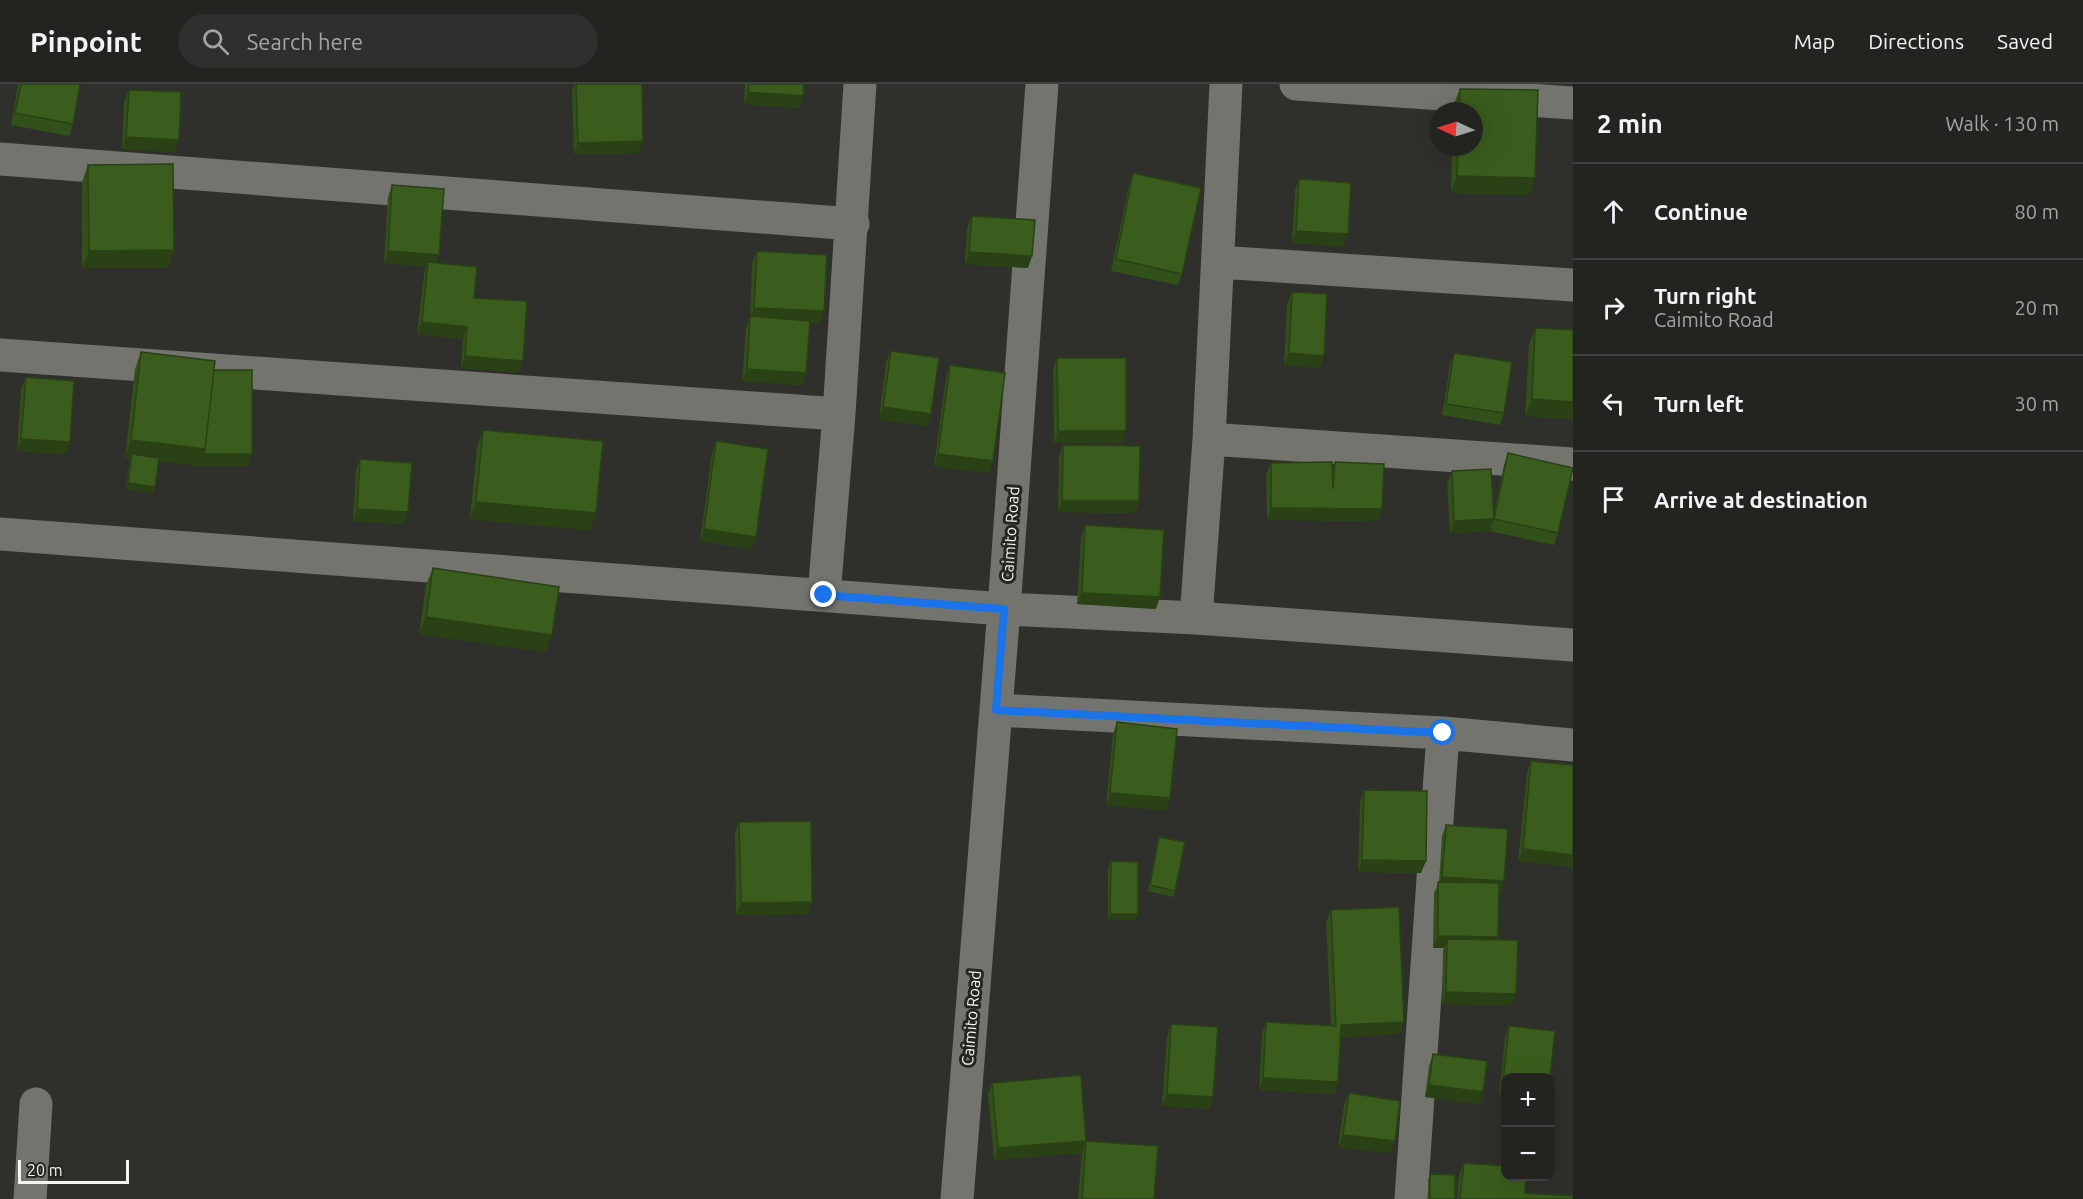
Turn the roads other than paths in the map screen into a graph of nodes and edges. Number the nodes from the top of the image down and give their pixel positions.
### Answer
1 (860, 84) edge
2 (1042, 84) edge
3 (1226, 84) edge
4 (1296, 84) edge
5 (1573, 103) edge
6 (0, 159) edge
7 (853, 224) junction
8 (1218, 262) junction
9 (1573, 285) edge
10 (0, 354) edge
11 (839, 414) junction
12 (1209, 439) junction
13 (1573, 464) edge
14 (0, 534) edge
15 (824, 595) junction
16 (1004, 609) junction
17 (1196, 618) junction
18 (1573, 645) edge
19 (996, 710) junction
20 (1443, 733) junction
21 (1573, 745) edge
22 (36, 1104) dead end
23 (30, 1199) edge
24 (957, 1199) edge
25 (1411, 1199) edge

1 - 7 street
2 - 16 street, Caimito Road
3 - 8 street
4 - 5 street
6 - 7 street
7 - 11 street
8 - 9 street
8 - 12 street
10 - 11 street
11 - 15 street
12 - 13 street
12 - 17 street
14 - 15 street
15 - 16 street
16 - 17 street
16 - 19 street, Caimito Road
17 - 18 street
19 - 20 street
19 - 24 street, Caimito Road
20 - 21 street
20 - 25 street
22 - 23 street

